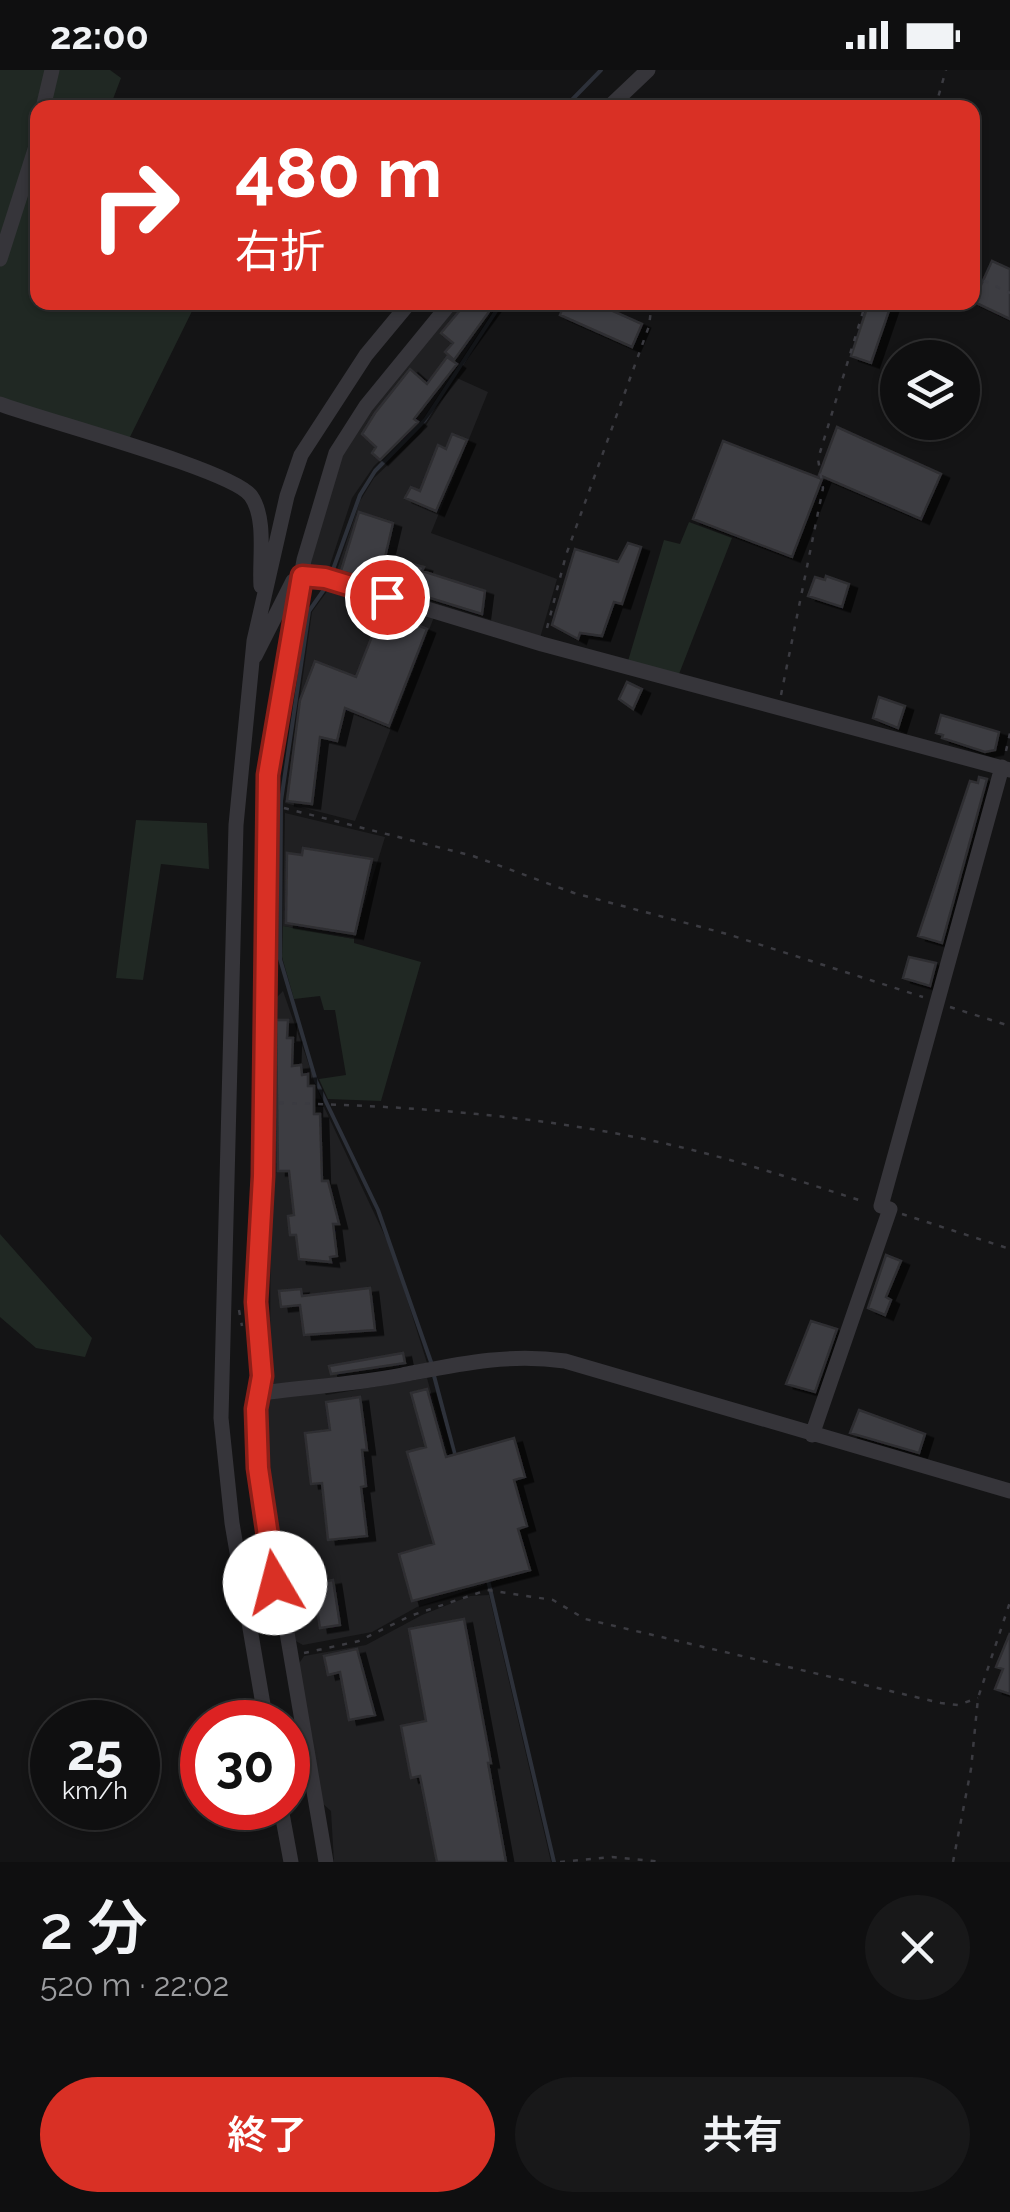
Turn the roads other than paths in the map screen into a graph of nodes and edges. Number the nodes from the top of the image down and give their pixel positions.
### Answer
1 (52, 70) edge
2 (648, 70) edge
3 (45, 100) edge
4 (616, 100) edge
5 (30, 165) edge
6 (0, 259) edge
7 (403, 310) edge
8 (444, 310) edge
9 (0, 404) edge
10 (302, 576) junction
11 (264, 600) junction
12 (255, 656) junction
13 (1006, 768) edge
14 (262, 1393) junction
15 (812, 1435) junction
16 (1010, 1491) edge
17 (262, 1700) edge
18 (285, 1830) edge
19 (291, 1862) edge
20 (326, 1862) edge

1 - 3 street
2 - 4 street
5 - 6 street
7 - 11 street
8 - 10 street
9 - 11 street
10 - 12 street
10 - 13 street
10 - 14 street
11 - 12 street
12 - 17 street
13 - 15 street
14 - 15 street
14 - 20 street
15 - 16 street
18 - 19 street

